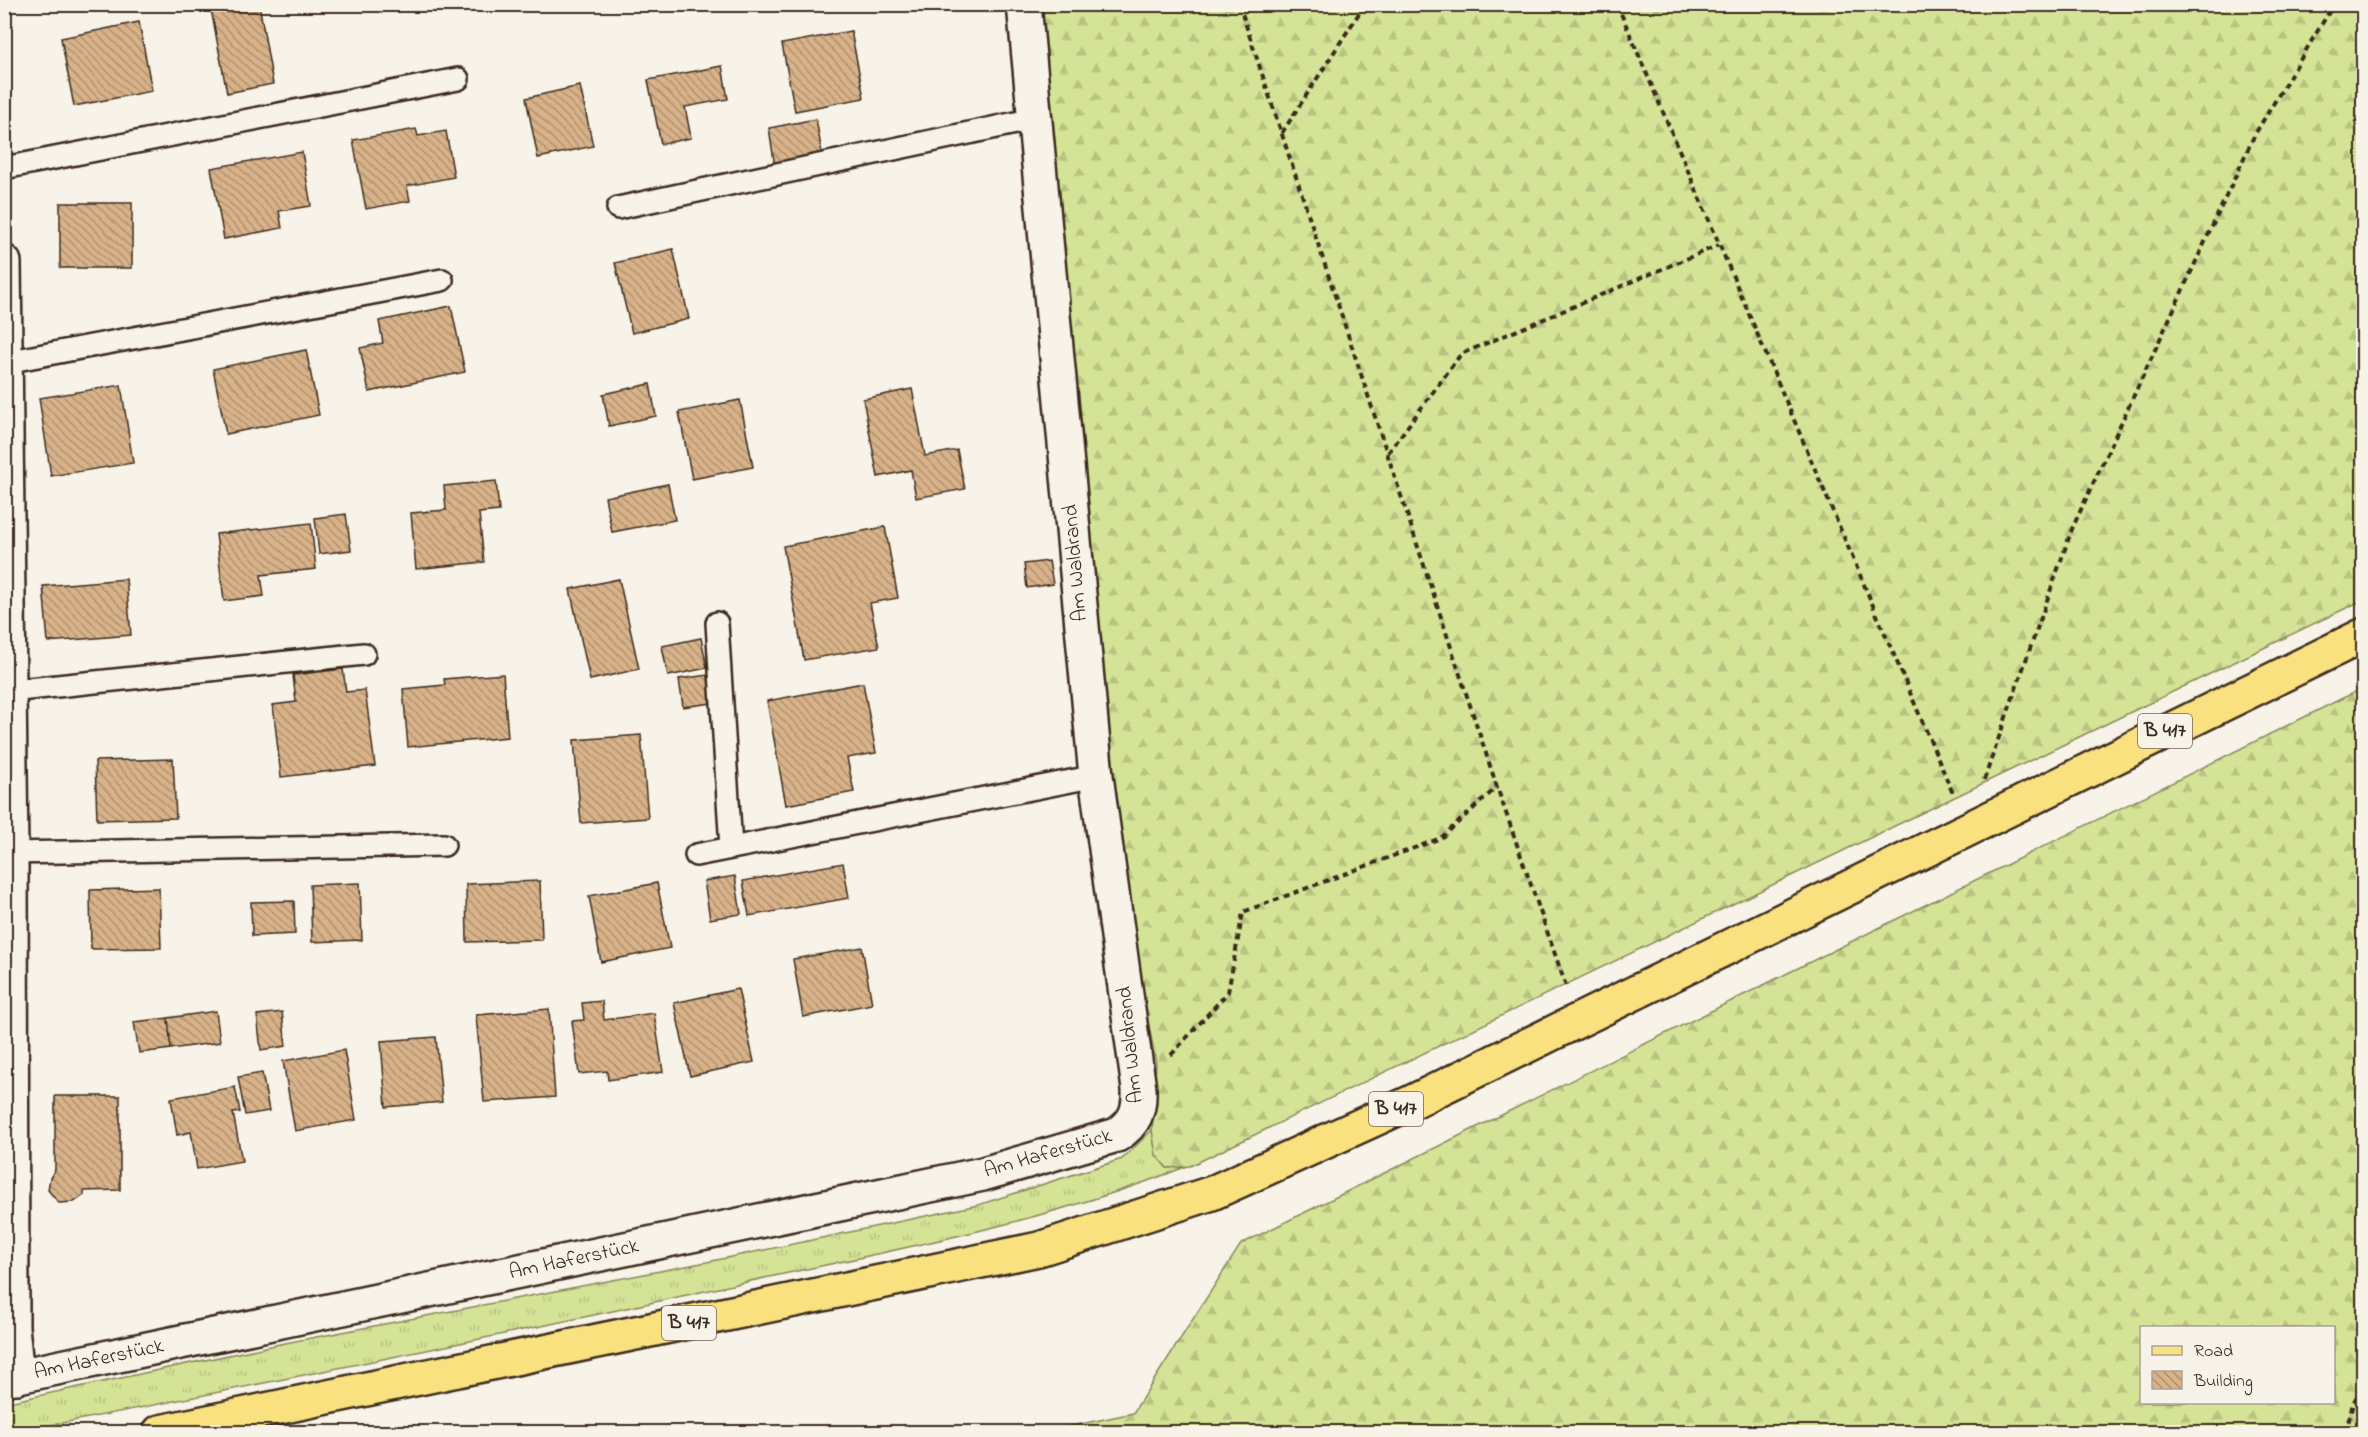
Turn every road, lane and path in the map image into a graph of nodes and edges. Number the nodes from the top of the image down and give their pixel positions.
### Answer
1 (1024, 4) edge
2 (1239, 4) edge
3 (1365, 4) edge
4 (1617, 4) edge
5 (2334, 4) edge
6 (458, 80) dead end
7 (1034, 119) junction
8 (1282, 134) junction
9 (4, 168) edge
10 (618, 208) dead end
11 (1719, 245) junction
12 (4, 262) edge
13 (442, 280) dead end
14 (6, 362) edge
15 (1388, 454) junction
16 (717, 623) dead end
17 (2364, 635) edge
18 (364, 654) dead end
19 (9, 691) junction
20 (1096, 776) junction
21 (1497, 787) junction
22 (1967, 828) junction
23 (444, 845) dead end
24 (732, 848) junction
25 (11, 853) junction
26 (696, 855) dead end
27 (1579, 1020) junction
28 (1137, 1104) junction
29 (11, 1378) edge
30 (2364, 1385) edge
31 (160, 1432) edge
32 (2346, 1432) edge

1 - 7 street, Am Waldrand
2 - 8 path
3 - 8 path
4 - 11 path
5 - 22 path
6 - 9 lane
7 - 10 lane
7 - 20 street, Am Waldrand
8 - 15 path
11 - 15 path
11 - 22 path
12 - 14 street
13 - 14 lane
14 - 19 street
15 - 21 path
16 - 24 lane
17 - 22 main road, B 417
18 - 19 lane
19 - 25 street
20 - 24 lane
20 - 28 street, Am Waldrand
21 - 27 path
21 - 28 path
22 - 27 main road, B 417
23 - 25 lane
24 - 26 lane
25 - 29 street
27 - 31 main road, B 417
28 - 29 street, Am Haferstück
30 - 32 path

